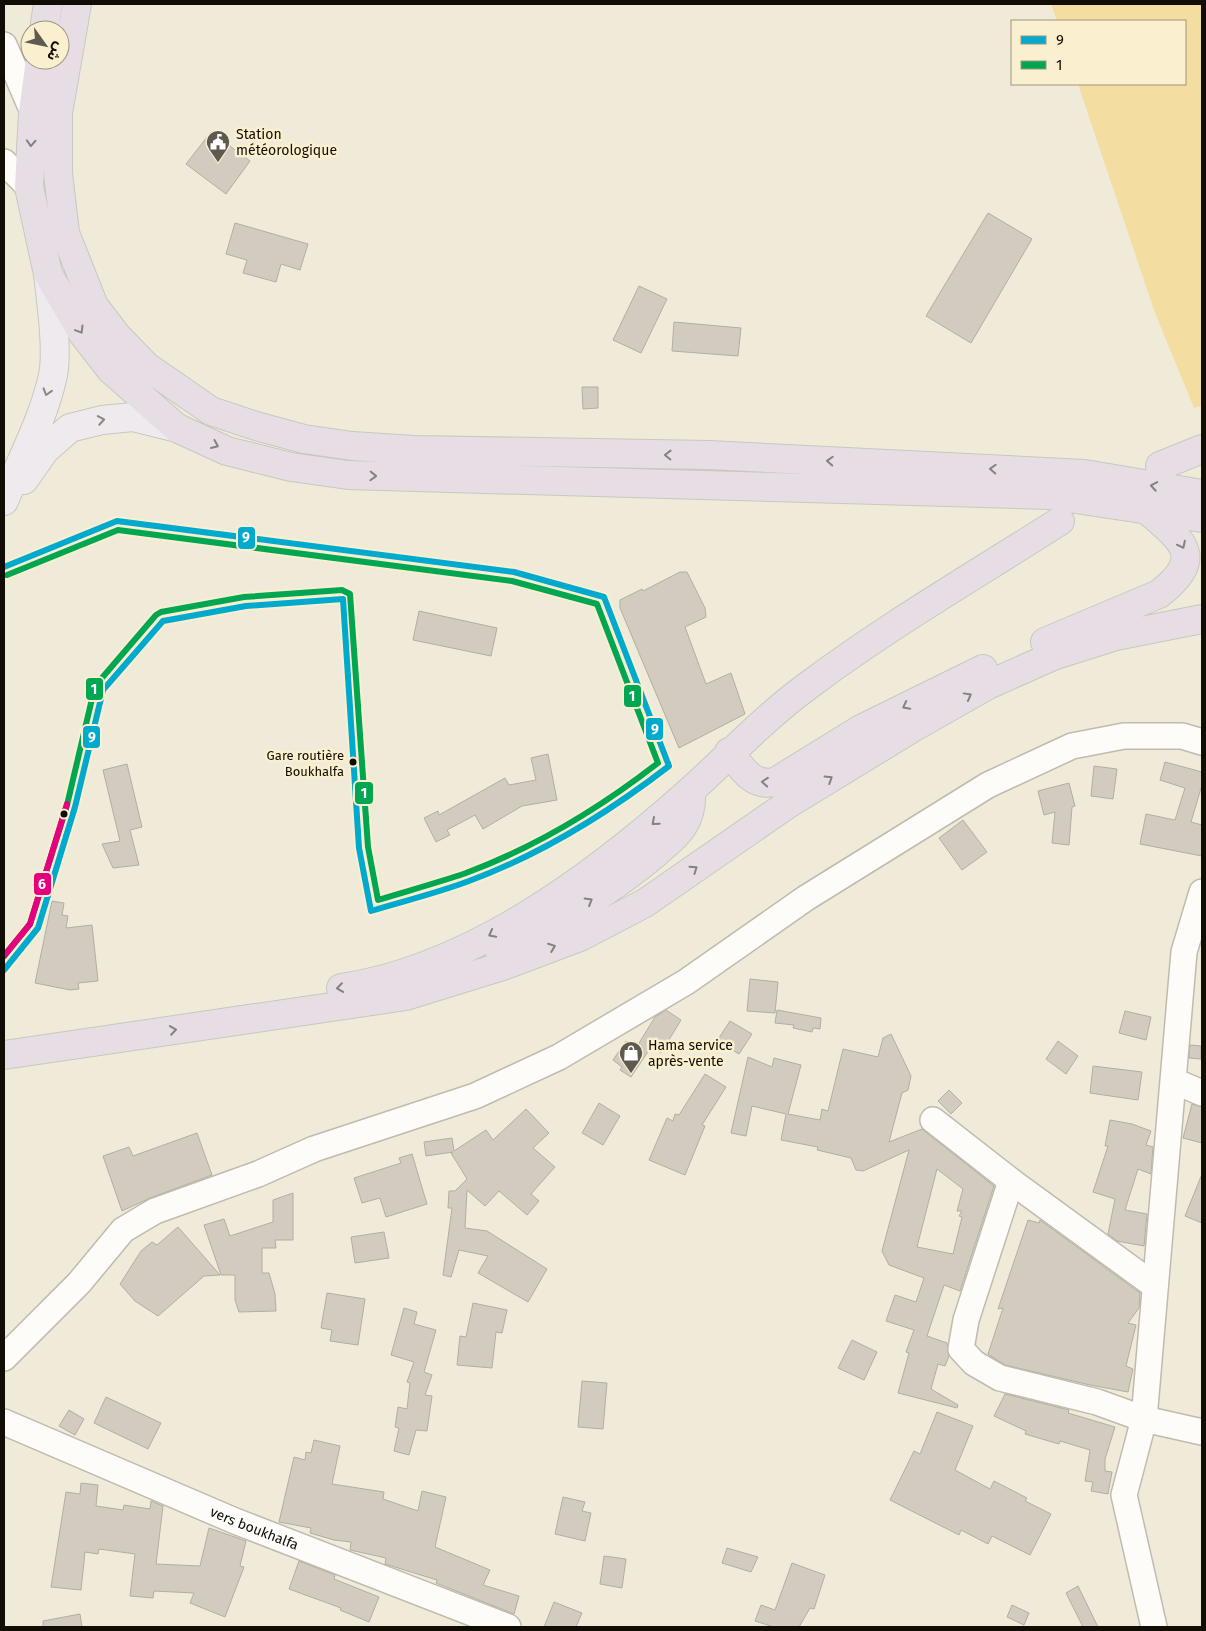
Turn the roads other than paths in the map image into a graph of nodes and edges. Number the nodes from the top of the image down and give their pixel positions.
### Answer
1 (48, 4) edge
2 (77, 4) edge
3 (46, 20) edge
4 (4, 44) edge
5 (39, 70) edge
6 (33, 112) junction
7 (4, 162) edge
8 (29, 187) junction
9 (48, 274) junction
10 (177, 428) junction
11 (1202, 449) edge
12 (1160, 466) dead end
13 (1202, 494) edge
14 (4, 500) edge
15 (4, 507) edge
16 (1148, 511) junction
17 (1202, 518) edge
18 (1060, 521) dead end
19 (1202, 619) edge
20 (1202, 742) edge
21 (729, 752) junction
22 (691, 790) junction
23 (1202, 892) edge
24 (406, 996) junction
25 (4, 1037) edge
26 (4, 1055) edge
27 (1174, 1082) junction
28 (1202, 1093) edge
29 (934, 1120) dead end
30 (1011, 1181) junction
31 (1155, 1286) junction
32 (4, 1358) edge
33 (1144, 1419) junction
34 (4, 1422) edge
35 (1202, 1432) edge
36 (508, 1627) edge
37 (1154, 1627) edge

1 - 3 highway
13 -> 2 highway
4 - 6 street
5 - 6 highway
6 -> 8 highway
7 - 8 street
8 - 9 highway
9 -> 10 highway
9 -> 14 main road
15 -> 10 main road
10 -> 16 highway
11 - 12 highway
16 - 17 highway
16 -> 21 highway
18 - 21 highway
24 -> 19 highway
20 - 32 street
21 - 22 highway
24 -> 22 highway
22 -> 25 highway
23 - 27 street
26 -> 24 highway
27 - 28 street
27 - 31 street
29 - 30 street
30 - 31 street
30 - 33 street
31 - 33 street
33 - 35 street
33 - 37 street
34 - 36 street, vers boukhalfa

